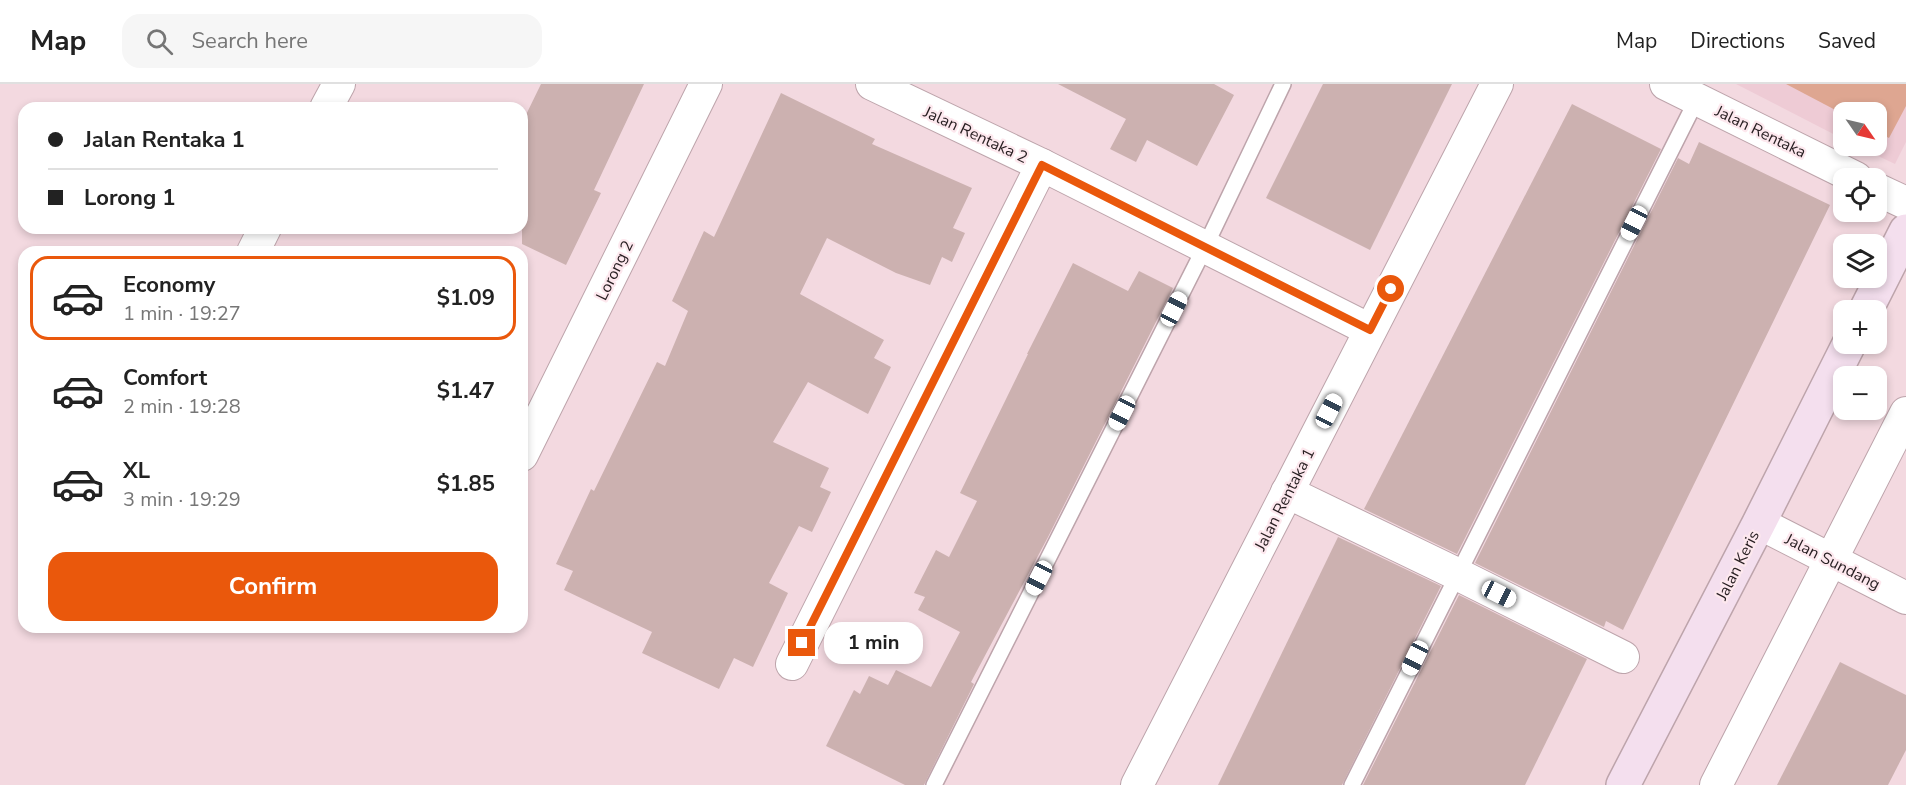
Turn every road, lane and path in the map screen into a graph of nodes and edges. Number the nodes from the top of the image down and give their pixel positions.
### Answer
1 (339, 84) edge
2 (706, 84) edge
3 (872, 84) edge
4 (1283, 84) edge
5 (1497, 84) edge
6 (1666, 84) edge
7 (1696, 99) junction
8 (329, 102) edge
9 (1042, 165) junction
10 (1836, 168) edge
11 (1887, 194) edge
12 (1906, 203) edge
13 (1906, 231) edge
14 (1205, 247) junction
15 (1871, 300) edge
16 (1370, 330) junction
17 (1844, 354) edge
18 (1906, 413) edge
19 (528, 443) edge
20 (1287, 492) junction
21 (1759, 523) junction
22 (1830, 559) junction
23 (1457, 574) junction
24 (1906, 598) edge
25 (1623, 657) dead end
26 (792, 663) dead end
27 (934, 785) edge
28 (1137, 785) edge
29 (1352, 785) edge
30 (1623, 785) edge
31 (1716, 785) edge

1 - 8 street
2 - 19 street, Lorong 2
3 - 9 street, Jalan Rentaka 2
4 - 14 lane
5 - 16 street, Jalan Rentaka 1
6 - 7 street, Jalan Rentaka
7 - 10 street, Jalan Rentaka
7 - 23 lane
9 - 14 street, Jalan Rentaka 2
9 - 26 street
11 - 12 street
13 - 15 street
14 - 16 street, Jalan Rentaka 2
14 - 27 lane
16 - 20 street, Jalan Rentaka 1
17 - 21 street, Jalan Keris
18 - 22 street
20 - 23 street
20 - 28 street, Jalan Rentaka 1
21 - 22 street, Jalan Sundang
21 - 30 street, Jalan Keris
22 - 24 street, Jalan Sundang
22 - 31 street
23 - 25 street
23 - 29 lane

